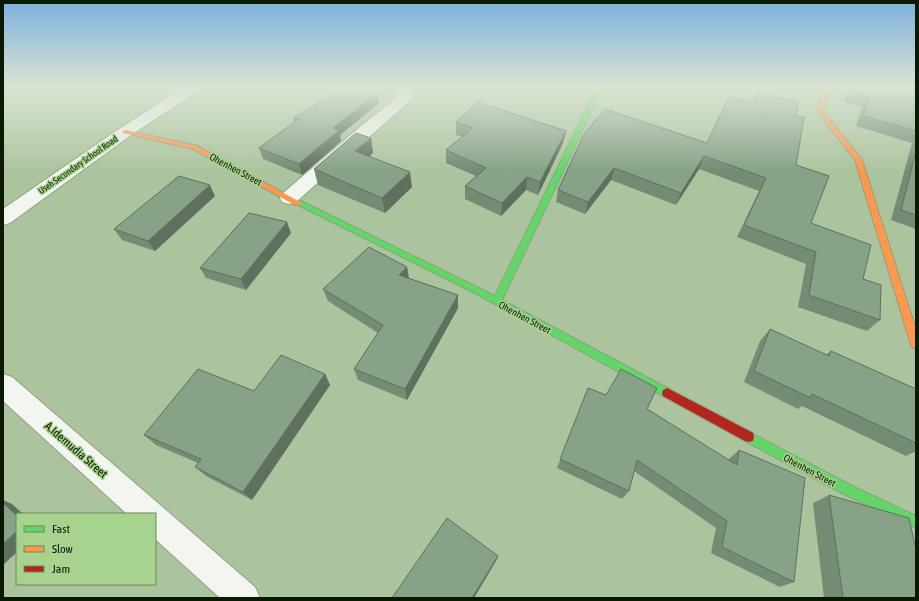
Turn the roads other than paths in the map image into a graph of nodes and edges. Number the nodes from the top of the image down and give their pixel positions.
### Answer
1 (152, 115) edge
2 (384, 115) edge
3 (587, 115) edge
4 (823, 115) edge
5 (126, 132) junction
6 (290, 198) junction
7 (3, 218) edge
8 (497, 302) junction
9 (916, 345) edge
10 (3, 385) edge
11 (148, 513) edge
12 (156, 520) edge
13 (916, 522) edge
14 (244, 598) edge

1 - 5 street, Useh Secondary School Road
2 - 6 street
3 - 8 street
4 - 9 street
5 - 6 street, Ohenhen Street
5 - 7 street, Useh Secondary School Road
6 - 8 street, Ohenhen Street
8 - 13 street, Ohenhen Street
10 - 11 street, A.Idemudia Street
12 - 14 street

